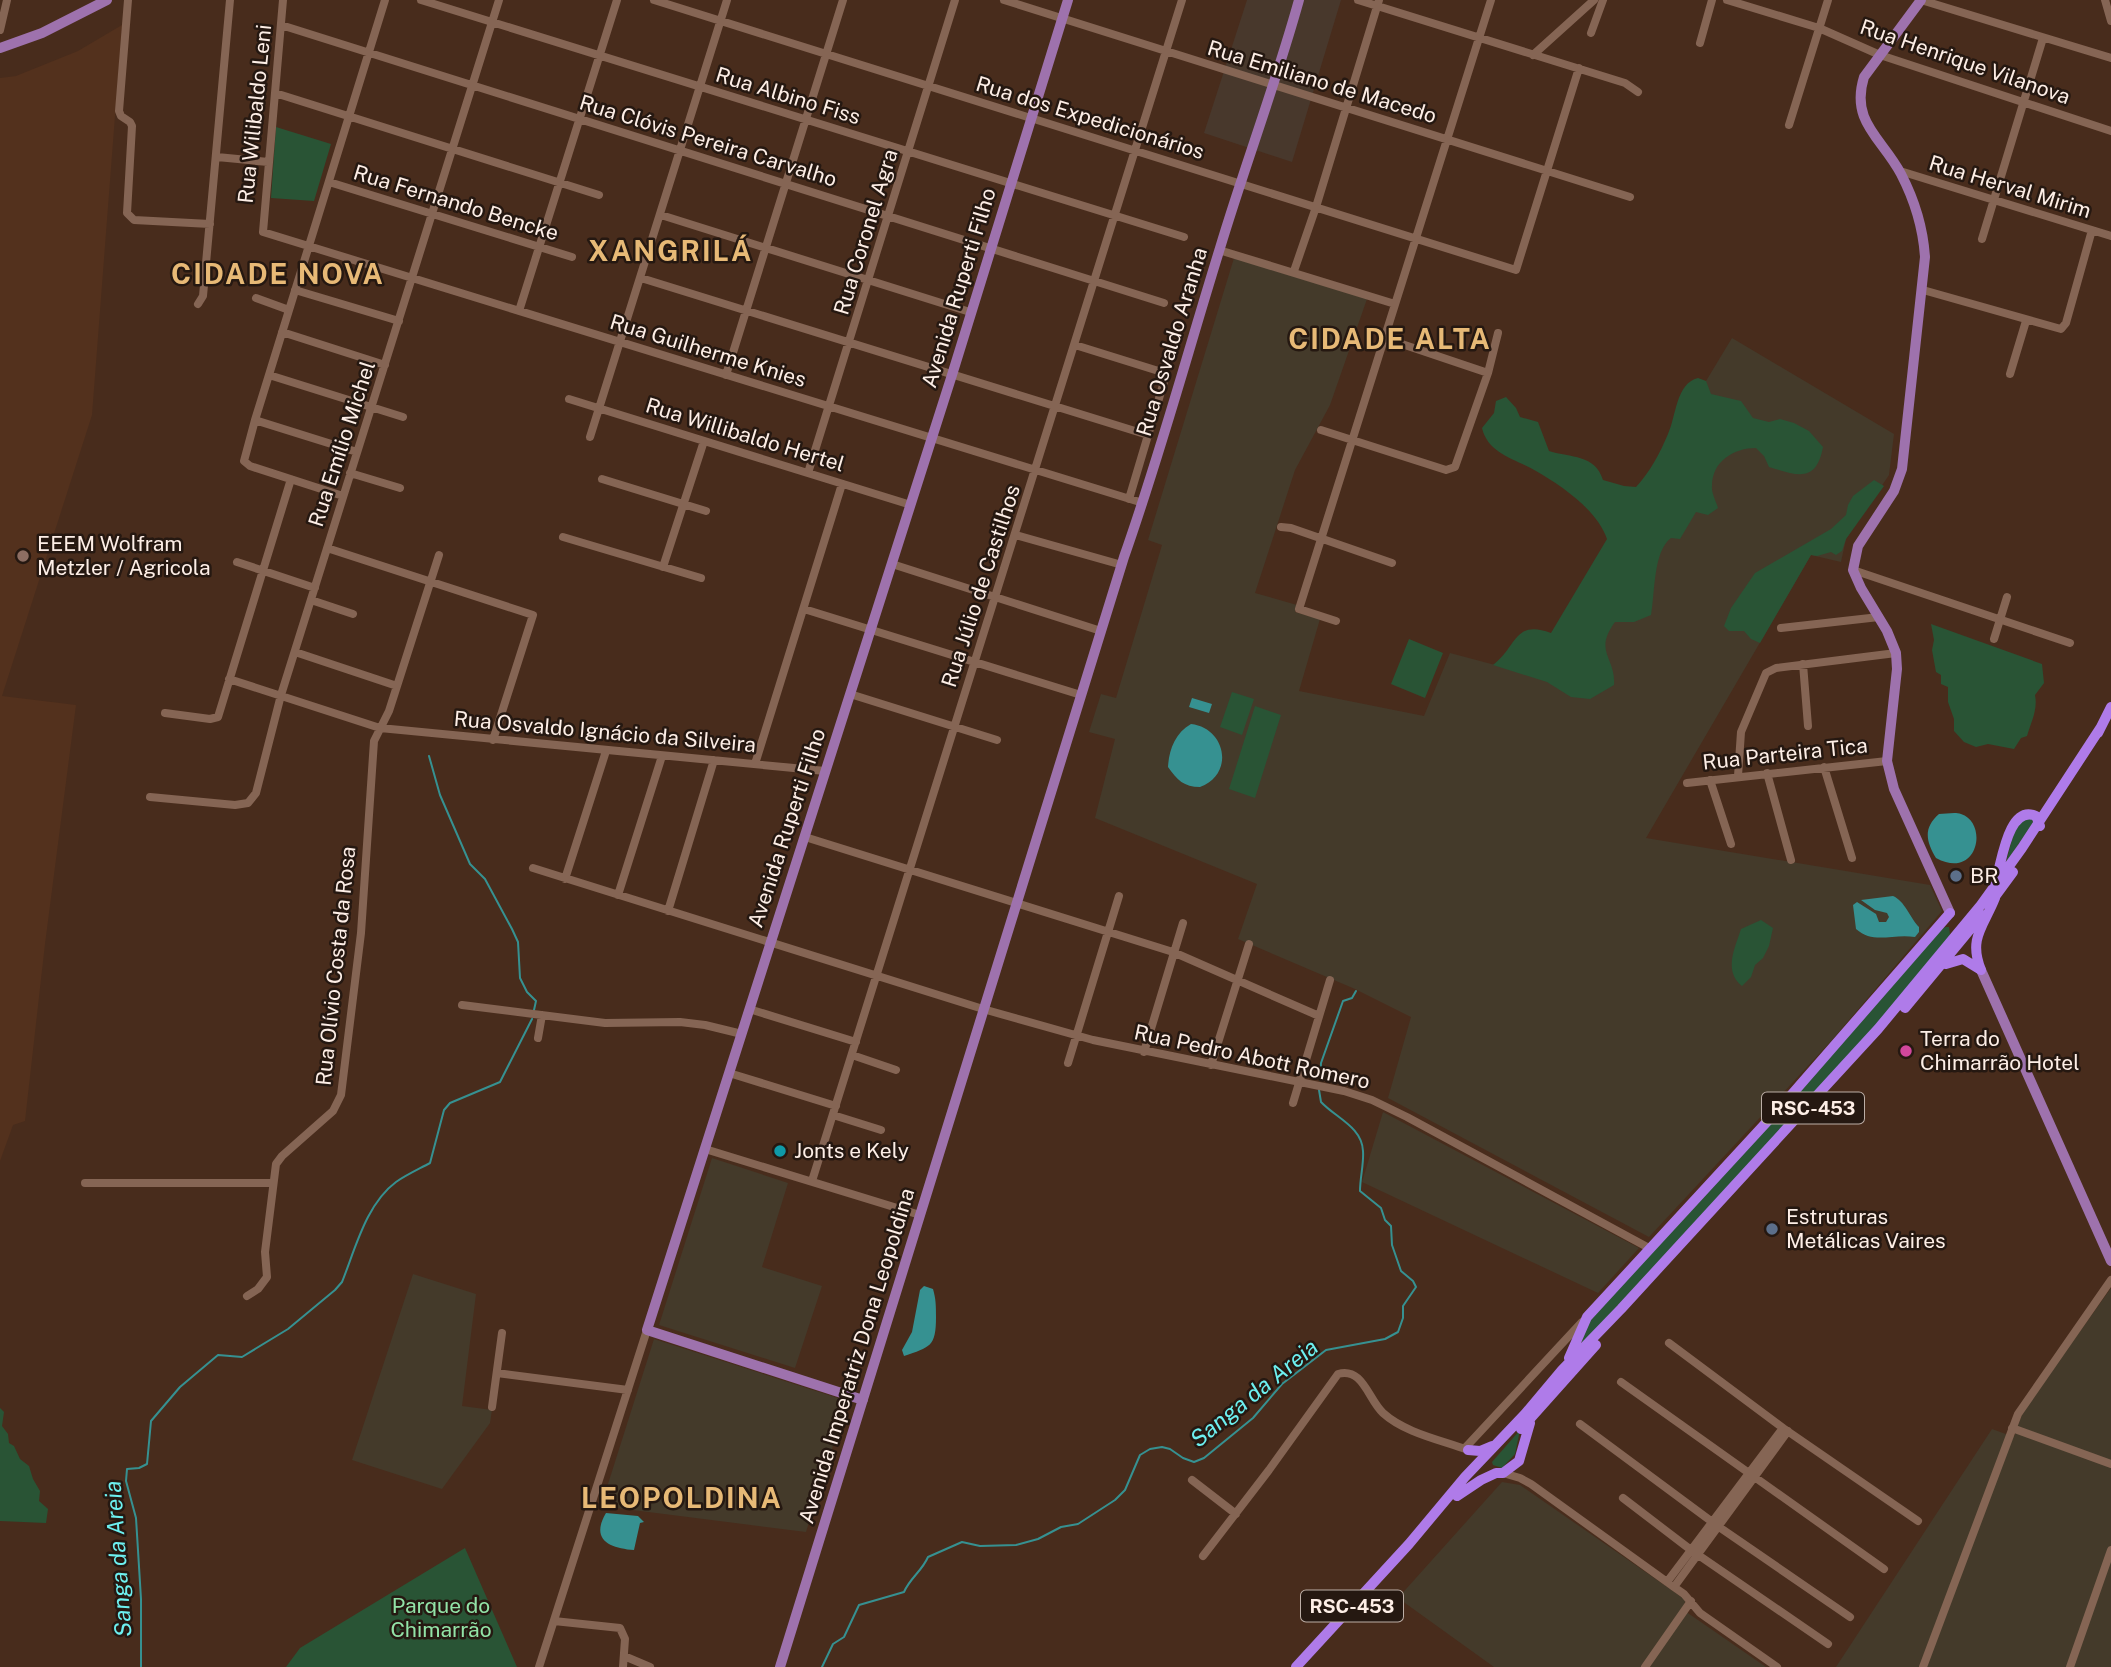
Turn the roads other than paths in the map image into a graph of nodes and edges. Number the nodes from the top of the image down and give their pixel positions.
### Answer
1 (8, 0) edge
2 (107, 0) edge
3 (128, 0) edge
4 (230, 0) edge
5 (283, 0) edge
6 (385, 0) edge
7 (421, 0) edge
8 (499, 0) edge
9 (617, 0) edge
10 (654, 0) edge
11 (727, 0) edge
12 (843, 0) edge
13 (955, 0) edge
14 (1004, 0) edge
15 (1068, 0) edge
16 (1182, 0) edge
17 (1299, 0) edge
18 (1359, 0) edge
19 (1491, 0) edge
20 (1594, 0) edge
21 (1603, 0) edge
22 (1712, 0) edge
23 (1727, 0) edge
24 (1828, 0) edge
25 (1921, 0) edge
26 (2105, 0) edge
27 (1378, 3) edge
28 (1062, 17) junction
29 (721, 20) junction
30 (2111, 21) edge
31 (491, 22) junction
32 (281, 25) junction
33 (1819, 28) junction
34 (0, 30) edge
35 (1591, 33) dead end
36 (1479, 38) junction
37 (2043, 38) junction
38 (1700, 43) dead end
39 (0, 47) edge
40 (1166, 51) junction
41 (369, 53) junction
42 (826, 54) junction
43 (1880, 54) junction
44 (599, 55) junction
45 (1533, 55) junction
46 (2111, 58) edge
47 (1579, 68) junction
48 (472, 85) junction
49 (1274, 85) junction
50 (929, 86) junction
51 (700, 87) junction
52 (1638, 92) dead end
53 (275, 93) junction
54 (2023, 103) junction
55 (1346, 109) junction
56 (349, 116) junction
57 (1031, 118) junction
58 (579, 119) junction
59 (806, 120) junction
60 (1789, 125) dead end
61 (2111, 131) edge
62 (1447, 140) junction
63 (452, 149) junction
64 (681, 151) junction
65 (1136, 151) junction
66 (909, 152) junction
67 (216, 157) junction
68 (268, 162) junction
69 (1900, 171) junction
70 (1546, 172) junction
71 (329, 182) junction
72 (560, 183) junction
73 (1240, 183) junction
74 (785, 184) junction
75 (1012, 184) junction
76 (599, 195) dead end
77 (1630, 197) dead end
78 (1993, 199) junction
79 (1317, 207) junction
80 (432, 214) junction
81 (661, 215) junction
82 (1115, 216) junction
83 (889, 217) junction
84 (210, 224) junction
85 (2092, 230) junction
86 (262, 232) joint
87 (2111, 236) edge
88 (1184, 237) dead end
89 (1982, 239) dead end
90 (1415, 240) junction
91 (310, 246) junction
92 (540, 247) junction
93 (765, 247) junction
94 (991, 249) junction
95 (1219, 250) junction
96 (572, 257) dead end
97 (1294, 271) junction
98 (412, 278) junction
99 (640, 278) junction
100 (869, 280) junction
101 (1095, 281) junction
102 (295, 290) junction
103 (1923, 290) junction
104 (256, 298) dead end
105 (1164, 303) dead end
106 (198, 304) dead end
107 (1395, 304) junction
108 (289, 310) junction
109 (519, 311) junction
110 (746, 311) junction
111 (970, 312) junction
112 (399, 321) junction
113 (2026, 321) junction
114 (282, 332) junction
115 (1499, 333) dead end
116 (1384, 338) junction
117 (620, 342) junction
118 (849, 343) junction
119 (1075, 345) junction
120 (385, 365) junction
121 (1488, 373) junction
122 (2010, 374) dead end
123 (269, 375) junction
124 (726, 375) junction
125 (952, 375) junction
126 (569, 399) dead end
127 (829, 407) junction
128 (1056, 407) junction
129 (372, 408) junction
130 (599, 408) junction
131 (402, 417) dead end
132 (255, 420) junction
133 (1321, 430) dead end
134 (1148, 435) junction
135 (590, 437) dead end
136 (932, 438) junction
137 (1353, 440) junction
138 (704, 441) junction
139 (357, 452) junction
140 (1036, 470) junction
141 (808, 473) junction
142 (350, 474) junction
143 (291, 479) junction
144 (602, 479) dead end
145 (842, 484) junction
146 (400, 488) dead end
147 (343, 496) junction
148 (1129, 499) junction
149 (1143, 503) junction
150 (683, 504) junction
151 (911, 505) junction
152 (706, 511) dead end
153 (1280, 527) dead end
154 (1016, 536) junction
155 (563, 537) dead end
156 (1320, 539) junction
157 (327, 548) junction
158 (439, 555) dead end
159 (237, 562) dead end
160 (892, 564) junction
161 (1392, 564) dead end
162 (1122, 565) junction
163 (663, 567) junction
164 (1853, 570) junction
165 (263, 571) junction
166 (701, 578) dead end
167 (431, 582) junction
168 (315, 588) junction
169 (996, 597) junction
170 (2007, 597) dead end
171 (311, 600) junction
172 (804, 609) junction
173 (353, 614) dead end
174 (1878, 617) junction
175 (2000, 620) junction
176 (1336, 621) dead end
177 (1781, 628) dead end
178 (871, 629) junction
179 (1101, 631) junction
180 (1994, 639) dead end
181 (2070, 643) dead end
182 (295, 652) junction
183 (1896, 653) junction
184 (975, 661) junction
185 (1802, 664) junction
186 (229, 679) junction
187 (397, 686) junction
188 (850, 694) junction
189 (281, 695) junction
190 (1081, 695) junction
191 (2111, 707) edge
192 (165, 713) dead end
193 (954, 726) junction
194 (1808, 726) dead end
195 (2101, 727) junction
196 (380, 728) junction
197 (493, 740) junction
198 (997, 740) dead end
199 (606, 751) junction
200 (662, 756) junction
201 (714, 760) junction
202 (1887, 761) junction
203 (755, 764) junction
204 (1824, 767) junction
205 (825, 771) junction
206 (1767, 773) junction
207 (1738, 776) junction
208 (1710, 780) junction
209 (1687, 783) dead end
210 (150, 797) dead end
211 (2039, 821) junction
212 (805, 837) junction
213 (2034, 841) junction
214 (1731, 844) dead end
215 (1852, 858) dead end
216 (1791, 860) dead end
217 (533, 868) dead end
218 (911, 870) junction
219 (565, 878) junction
220 (1995, 890) junction
221 (618, 895) junction
222 (1119, 896) dead end
223 (1017, 903) junction
224 (1981, 905) junction
225 (668, 911) junction
226 (1950, 912) junction
227 (1182, 923) dead end
228 (1108, 932) junction
229 (771, 942) junction
230 (1249, 944) dead end
231 (1949, 944) junction
232 (1174, 952) junction
233 (1981, 970) junction
234 (877, 976) junction
235 (1238, 979) junction
236 (1330, 980) dead end
237 (1927, 983) junction
238 (462, 1005) dead end
239 (750, 1009) junction
240 (983, 1009) junction
241 (542, 1015) junction
242 (1319, 1016) junction
243 (742, 1034) junction
244 (1076, 1035) junction
245 (538, 1038) dead end
246 (856, 1042) junction
247 (1144, 1052) junction
248 (852, 1055) junction
249 (1068, 1063) dead end
250 (1211, 1065) junction
251 (896, 1070) dead end
252 (729, 1073) junction
253 (1300, 1081) junction
254 (1293, 1103) dead end
255 (834, 1110) junction
256 (881, 1130) dead end
257 (705, 1149) junction
258 (812, 1181) junction
259 (85, 1183) dead end
260 (273, 1183) junction
261 (920, 1215) junction
262 (1649, 1248) junction
263 (2111, 1261) edge
264 (2111, 1280) edge
265 (247, 1297) dead end
266 (1587, 1317) junction
267 (647, 1330) junction
268 (502, 1333) dead end
269 (1669, 1343) dead end
270 (1562, 1370) junction
271 (497, 1373) junction
272 (1621, 1382) dead end
273 (628, 1390) junction
274 (863, 1400) junction
275 (492, 1407) dead end
276 (1533, 1416) junction
277 (1580, 1424) dead end
278 (2012, 1427) junction
279 (1785, 1429) junction
280 (1496, 1446) junction
281 (1467, 1449) junction
282 (1520, 1461) junction
283 (1490, 1462) junction
284 (2111, 1464) edge
285 (1500, 1473) junction
286 (1751, 1476) junction
287 (1465, 1477) junction
288 (1192, 1480) dead end
289 (1531, 1484) junction
290 (1457, 1496) junction
291 (1623, 1498) dead end
292 (1236, 1514) junction
293 (1918, 1521) dead end
294 (1715, 1525) junction
295 (1409, 1544) junction
296 (2111, 1550) edge
297 (1695, 1553) junction
298 (1203, 1556) dead end
299 (1884, 1569) dead end
300 (1671, 1584) junction
301 (1690, 1601) junction
302 (1850, 1617) dead end
303 (554, 1621) junction
304 (1828, 1644) dead end
305 (624, 1656) junction
306 (540, 1667) edge
307 (623, 1667) edge
308 (650, 1667) edge
309 (779, 1667) edge
310 (1296, 1667) edge
311 (1645, 1667) edge
312 (1777, 1667) edge
313 (1923, 1667) edge
314 (2070, 1667) edge

1 - 34 street
2 - 39 main road
3 - 84 street
4 - 67 street
5 - 32 street, Rua Wilibaldo Leni
6 - 41 street
7 - 31 street, Rua Albino Fiss
8 - 31 street, Rua Emílio Michel
9 - 44 street
10 - 29 street, Rua dos Expedicionários
11 - 29 street
12 - 42 street
13 - 50 street, Rua Coronel Agra
14 - 28 street, Rua Emiliano de Macedo
15 - 28 main road, Avenida Ruperti Filho
16 - 40 street, Rua Júlio de Castilhos
17 - 49 main road, Rua Osvaldo Aranha
18 - 27 street
19 - 36 street
20 - 45 street
21 - 35 street
22 - 38 street
23 - 33 street, Rua Henrique Vilanova
24 - 33 street
25 - 37 street
25 - 43 main road
26 - 30 street
27 - 36 street
27 - 55 street
28 - 40 street, Rua Emiliano de Macedo
28 - 57 main road, Avenida Ruperti Filho
29 - 42 street, Rua dos Expedicionários
29 - 51 street
31 - 44 street, Rua Albino Fiss
31 - 48 street, Rua Emílio Michel
32 - 41 street, Rua Clóvis Pereira Carvalho
32 - 53 street, Rua Wilibaldo Leni
33 - 43 street, Rua Henrique Vilanova
33 - 60 street
36 - 45 street
36 - 62 street
37 - 46 street
37 - 54 street
40 - 49 street, Rua Emiliano de Macedo
40 - 65 street, Rua Júlio de Castilhos
41 - 48 street, Rua Clóvis Pereira Carvalho
41 - 56 street
42 - 50 street, Rua dos Expedicionários
42 - 59 street
43 - 54 street, Rua Henrique Vilanova
43 - 69 main road
44 - 51 street, Rua Albino Fiss
44 - 58 street
45 - 47 street
47 - 52 street
47 - 70 street
48 - 58 street, Rua Clóvis Pereira Carvalho
48 - 63 street, Rua Emílio Michel
49 - 55 street, Rua Emiliano de Macedo
49 - 73 main road, Rua Osvaldo Aranha
50 - 57 street, Rua dos Expedicionários
50 - 66 street, Rua Coronel Agra
51 - 59 street, Rua Albino Fiss
51 - 64 street
53 - 56 street
53 - 68 street, Rua Wilibaldo Leni
54 - 61 street, Rua Henrique Vilanova
54 - 78 street
55 - 62 street, Rua Emiliano de Macedo
55 - 79 street
56 - 63 street
56 - 71 street
57 - 65 street, Rua dos Expedicionários
57 - 75 main road, Avenida Ruperti Filho
58 - 64 street, Rua Clóvis Pereira Carvalho
58 - 72 street
59 - 66 street, Rua Albino Fiss
59 - 74 street
62 - 70 street, Rua Emiliano de Macedo
62 - 90 street
63 - 72 street
63 - 80 street, Rua Emílio Michel
64 - 74 street, Rua Clóvis Pereira Carvalho
64 - 81 street
65 - 73 street, Rua dos Expedicionários
65 - 82 street, Rua Júlio de Castilhos
66 - 75 street, Rua Albino Fiss
66 - 83 street, Rua Coronel Agra
67 - 68 street
67 - 84 street
68 - 86 street, Rua Wilibaldo Leni
69 - 78 street, Rua Herval Mirim
69 - 103 main road
70 - 77 street, Rua Emiliano de Macedo
70 - 90 street, Rua dos Expedicionários
71 - 80 street, Rua Fernando Bencke
71 - 91 street
72 - 76 street
72 - 92 street
73 - 79 street, Rua dos Expedicionários
73 - 95 main road, Rua Osvaldo Aranha
74 - 83 street, Rua Clóvis Pereira Carvalho
74 - 93 street
75 - 82 street, Rua Albino Fiss
75 - 94 main road, Avenida Ruperti Filho
78 - 85 street, Rua Herval Mirim
78 - 89 street
79 - 90 street, Rua dos Expedicionários
79 - 97 street
80 - 92 street, Rua Fernando Bencke
80 - 98 street, Rua Emílio Michel
81 - 93 street
81 - 99 street
82 - 88 street, Rua Albino Fiss
82 - 101 street, Rua Júlio de Castilhos
83 - 94 street, Rua Clóvis Pereira Carvalho
83 - 100 street, Rua Coronel Agra
84 - 106 street
85 - 87 street, Rua Herval Mirim
85 - 113 street
86 - 91 street, Rua Guilherme Knies
90 - 107 street
91 - 98 street, Rua Guilherme Knies
91 - 102 street
92 - 96 street, Rua Fernando Bencke
92 - 109 street
93 - 100 street
93 - 110 street
94 - 101 street, Rua Clóvis Pereira Carvalho
94 - 111 main road, Avenida Ruperti Filho
95 - 97 street
95 - 149 main road, Rua Osvaldo Aranha
97 - 107 street
98 - 109 street, Rua Guilherme Knies
98 - 112 street, Rua Emílio Michel
99 - 110 street
99 - 117 street
100 - 111 street
100 - 118 street, Rua Coronel Agra
101 - 105 street, Rua Clóvis Pereira Carvalho
101 - 119 street, Rua Júlio de Castilhos
102 - 108 street
102 - 112 street
103 - 113 street
103 - 164 main road
104 - 108 street
107 - 116 street
108 - 114 street
109 - 117 street, Rua Guilherme Knies
110 - 118 street
110 - 124 street
111 - 125 main road, Avenida Ruperti Filho
112 - 120 street, Rua Emílio Michel
113 - 122 street
114 - 120 street
114 - 123 street
115 - 121 street
116 - 121 street
116 - 137 street
117 - 124 street, Rua Guilherme Knies
117 - 130 street
118 - 125 street
118 - 127 street, Rua Coronel Agra
119 - 128 street, Rua Júlio de Castilhos
119 - 134 street
120 - 129 street, Rua Emílio Michel
121 - 137 street
123 - 129 street
123 - 132 street
124 - 127 street, Rua Guilherme Knies
125 - 128 street
125 - 136 main road, Avenida Ruperti Filho
126 - 130 street, Rua Willibaldo Hertel
127 - 136 street, Rua Guilherme Knies
127 - 141 street, Rua Coronel Agra
128 - 134 street
128 - 140 street, Rua Júlio de Castilhos
129 - 131 street
129 - 139 street, Rua Emílio Michel
130 - 135 street
130 - 138 street, Rua Willibaldo Hertel
132 - 139 street
132 - 143 street
133 - 137 street
134 - 148 street
136 - 140 street, Rua Guilherme Knies
136 - 151 main road, Avenida Ruperti Filho
137 - 156 street
138 - 141 street, Rua Willibaldo Hertel
138 - 150 street
139 - 142 street, Rua Emílio Michel
140 - 148 street, Rua Guilherme Knies
140 - 154 street, Rua Júlio de Castilhos
141 - 145 street, Rua Willibaldo Hertel
142 - 146 street
142 - 147 street, Rua Emílio Michel
143 - 147 street
143 - 165 street
144 - 150 street
145 - 151 street, Rua Willibaldo Hertel
145 - 172 street
147 - 157 street, Rua Emílio Michel
148 - 149 street, Rua Guilherme Knies
149 - 162 main road, Rua Osvaldo Aranha
150 - 152 street
150 - 163 street
151 - 160 main road, Avenida Ruperti Filho
153 - 156 street
154 - 162 street
154 - 169 street, Rua Júlio de Castilhos
155 - 163 street
156 - 161 street
156 - 176 street
157 - 167 street
157 - 168 street, Rua Emílio Michel
158 - 167 street, Rua Olívio Costa da Rosa
159 - 165 street
160 - 169 street
160 - 178 main road, Avenida Ruperti Filho
162 - 179 main road, Rua Osvaldo Aranha
163 - 166 street
164 - 174 main road
164 - 175 street
165 - 168 street
165 - 186 street
167 - 187 street, Rua Olívio Costa da Rosa
167 - 197 street
168 - 171 street, Rua Emílio Michel
169 - 179 street
169 - 184 street, Rua Júlio de Castilhos
170 - 175 street
171 - 173 street
171 - 182 street, Rua Emílio Michel
172 - 178 street
172 - 203 street
174 - 177 street
174 - 183 main road
175 - 180 street
175 - 181 street
178 - 184 street
178 - 188 main road, Avenida Ruperti Filho
179 - 190 main road, Rua Osvaldo Aranha
182 - 187 street
182 - 189 street, Rua Emílio Michel
183 - 185 street
183 - 202 main road
184 - 190 street
184 - 193 street, Rua Júlio de Castilhos
185 - 194 street
185 - 207 street
186 - 189 street, Rua Osvaldo Ignácio da Silveira
186 - 192 street
187 - 196 street, Rua Olívio Costa da Rosa
188 - 193 street
188 - 205 main road, Avenida Ruperti Filho
189 - 196 street, Rua Osvaldo Ignácio da Silveira
189 - 210 street, Rua Emílio Michel
190 - 223 main road, Avenida Imperatriz Dona Leopoldina
191 - 195 highway, RSC-453
193 - 198 street
193 - 218 street, Rua Júlio de Castilhos
195 - 211 highway, RSC-453
195 - 213 highway, RSC-453
196 - 197 street, Rua Osvaldo Ignácio da Silveira
196 - 260 street, Rua Olívio Costa da Rosa
197 - 199 street, Rua Osvaldo Ignácio da Silveira
199 - 200 street, Rua Osvaldo Ignácio da Silveira
199 - 219 street
200 - 201 street, Rua Osvaldo Ignácio da Silveira
200 - 221 street
201 - 203 street, Rua Osvaldo Ignácio da Silveira
201 - 225 street
202 - 204 street, Rua Parteira Tica
202 - 226 main road
203 - 205 street, Rua Osvaldo Ignácio da Silveira
204 - 206 street, Rua Parteira Tica
204 - 215 street
205 - 212 main road, Avenida Ruperti Filho
206 - 207 street, Rua Parteira Tica
206 - 216 street
207 - 208 street, Rua Parteira Tica
208 - 209 street, Rua Parteira Tica
208 - 214 street
211 - 213 highway
211 - 220 highway, RSC-453
211 - 220 highway
212 - 218 street
212 - 229 main road, Avenida Ruperti Filho
213 - 220 highway, RSC-453
217 - 219 street, Rua Pedro Abott Romero
218 - 223 street
218 - 234 street, Rua Júlio de Castilhos
219 - 221 street, Rua Pedro Abott Romero
220 - 224 highway, RSC-453
220 - 233 highway
220 - 237 highway, RSC-453
221 - 225 street, Rua Pedro Abott Romero
222 - 228 street
223 - 228 street
223 - 240 main road, Avenida Imperatriz Dona Leopoldina
224 - 226 highway
224 - 231 highway, RSC-453
225 - 229 street, Rua Pedro Abott Romero
226 - 231 highway
226 - 262 highway
227 - 232 street
228 - 232 street
228 - 244 street
229 - 234 street, Rua Pedro Abott Romero
229 - 239 main road, Avenida Ruperti Filho
230 - 235 street
231 - 270 highway, RSC-453
232 - 235 street
232 - 247 street
233 - 237 highway
233 - 263 main road
234 - 240 street, Rua Pedro Abott Romero
234 - 246 street, Rua Júlio de Castilhos
235 - 242 street
235 - 250 street
236 - 242 street
237 - 276 highway, RSC-453
238 - 241 street
239 - 243 main road, Avenida Ruperti Filho
239 - 246 street
240 - 244 street, Rua Pedro Abott Romero
240 - 261 main road, Avenida Imperatriz Dona Leopoldina
241 - 243 street
241 - 245 street
242 - 253 street
243 - 252 main road, Avenida Ruperti Filho
244 - 247 street, Rua Pedro Abott Romero
244 - 249 street
246 - 248 street, Rua Júlio de Castilhos
247 - 250 street, Rua Pedro Abott Romero
248 - 251 street
248 - 255 street, Rua Júlio de Castilhos
250 - 253 street, Rua Pedro Abott Romero
252 - 255 street
252 - 257 main road, Avenida Ruperti Filho
253 - 254 street
253 - 262 street, Rua Pedro Abott Romero
255 - 256 street
255 - 258 street, Rua Júlio de Castilhos
257 - 258 street
257 - 267 main road, Avenida Ruperti Filho
258 - 261 street
259 - 260 street
260 - 265 street, Rua Olívio Costa da Rosa
261 - 274 main road, Avenida Imperatriz Dona Leopoldina
262 - 266 highway
264 - 278 street
266 - 270 highway
266 - 281 street
267 - 273 street, Avenida Ruperti Filho
267 - 274 main road
268 - 271 street
269 - 279 street
270 - 280 highway, RSC-453
271 - 273 street
271 - 275 street
272 - 286 street
273 - 303 street, Avenida Ruperti Filho
274 - 309 main road, Avenida Imperatriz Dona Leopoldina
276 - 282 highway
276 - 283 highway, RSC-453
277 - 294 street
278 - 284 street
278 - 313 street
279 - 286 street
279 - 293 street
280 - 281 highway
280 - 283 highway
280 - 287 highway, RSC-453
281 - 287 highway
281 - 292 street
282 - 285 highway
282 - 289 street
283 - 285 highway
283 - 290 highway, RSC-453
285 - 289 street
285 - 290 highway
286 - 294 street
286 - 299 street
287 - 295 highway, RSC-453
288 - 292 street
289 - 300 street
290 - 295 highway, RSC-453
291 - 297 street
292 - 298 street
294 - 297 street
294 - 302 street
295 - 310 highway, RSC-453
296 - 314 street
297 - 300 street
297 - 304 street
300 - 301 street
301 - 311 street
301 - 312 street
303 - 305 street
303 - 306 street, Avenida Ruperti Filho
305 - 307 street
305 - 308 street

